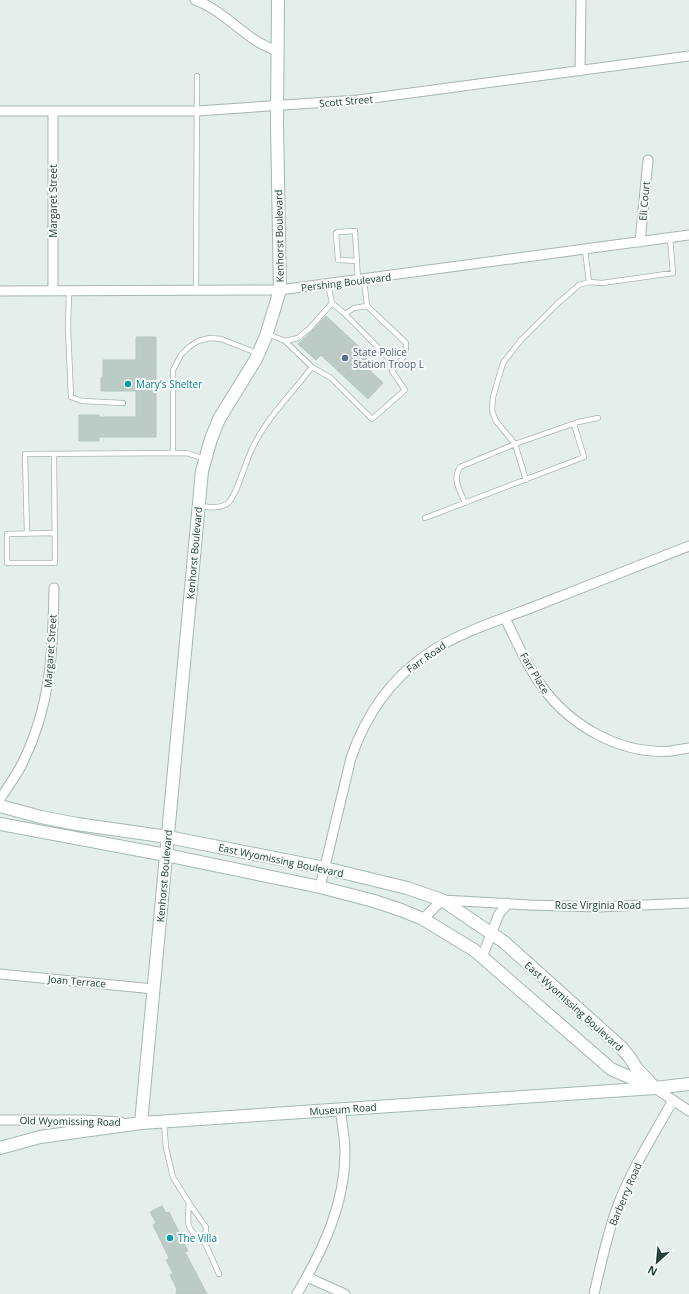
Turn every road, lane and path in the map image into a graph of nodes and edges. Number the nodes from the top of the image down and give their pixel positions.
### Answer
1 (195, 0) edge
2 (278, 0) edge
3 (581, 0) edge
4 (278, 52) junction
5 (689, 56) edge
6 (580, 71) junction
7 (196, 76) dead end
8 (277, 106) junction
9 (0, 111) edge
10 (53, 111) junction
11 (197, 111) junction
12 (648, 160) dead end
13 (689, 235) edge
14 (670, 238) junction
15 (640, 242) junction
16 (585, 250) junction
17 (357, 261) junction
18 (361, 280) junction
19 (589, 282) junction
20 (328, 284) junction
21 (196, 290) junction
22 (280, 290) junction
23 (0, 291) edge
24 (53, 291) junction
25 (69, 291) junction
26 (332, 302) junction
27 (367, 306) junction
28 (345, 314) junction
29 (267, 333) junction
30 (285, 341) junction
31 (259, 354) junction
32 (396, 366) junction
33 (312, 368) junction
34 (123, 403) dead end
35 (598, 418) dead end
36 (574, 424) junction
37 (515, 444) junction
38 (173, 453) junction
39 (54, 454) junction
40 (205, 459) junction
41 (526, 480) junction
42 (465, 503) junction
43 (198, 506) junction
44 (425, 518) dead end
45 (54, 533) junction
46 (27, 534) junction
47 (689, 546) edge
48 (54, 588) dead end
49 (505, 618) junction
50 (689, 748) edge
51 (0, 800) edge
52 (0, 806) edge
53 (0, 824) edge
54 (168, 837) junction
55 (166, 855) junction
56 (325, 868) junction
57 (320, 887) junction
58 (442, 900) junction
59 (689, 903) edge
60 (508, 904) junction
61 (423, 919) junction
62 (491, 934) junction
63 (482, 957) junction
64 (0, 974) edge
65 (154, 988) junction
66 (689, 1084) edge
67 (655, 1088) junction
68 (673, 1100) junction
69 (340, 1109) junction
70 (689, 1111) edge
71 (0, 1120) edge
72 (164, 1121) junction
73 (141, 1122) junction
74 (0, 1148) edge
75 (189, 1203) junction
76 (205, 1243) junction
77 (219, 1274) dead end
78 (307, 1277) junction
79 (297, 1294) edge
80 (345, 1294) edge
81 (594, 1294) edge

1 - 4 street
2 - 4 street, Kenhorst Boulevard
3 - 6 street
4 - 8 street, Kenhorst Boulevard
5 - 6 street, Scott Street
6 - 8 street, Scott Street
7 - 11 lane
8 - 11 street, Scott Street
8 - 22 street, Kenhorst Boulevard
9 - 10 street, Scott Street
10 - 11 street, Scott Street
10 - 24 street, Margaret Street
11 - 21 lane
12 - 15 street, Eli Court
13 - 14 street, Pershing Boulevard
14 - 15 street, Pershing Boulevard
14 - 19 lane
15 - 16 street, Pershing Boulevard
16 - 18 street, Pershing Boulevard
16 - 19 lane
17 - 17 lane
17 - 18 lane
18 - 20 street, Pershing Boulevard
18 - 27 lane
19 - 37 lane
20 - 22 street, Pershing Boulevard
20 - 26 lane
21 - 22 street, Pershing Boulevard
21 - 25 street, Pershing Boulevard
22 - 29 street, Kenhorst Boulevard
23 - 24 street, Pershing Boulevard
24 - 25 street, Pershing Boulevard
25 - 34 lane
26 - 28 lane
26 - 30 lane
27 - 28 lane
27 - 32 lane
28 - 32 lane
29 - 30 lane
29 - 31 street, Kenhorst Boulevard
30 - 33 lane
31 - 38 lane
31 - 40 street, Kenhorst Boulevard
32 - 33 lane
33 - 43 lane
35 - 36 lane
36 - 37 lane
36 - 41 lane
37 - 41 lane
37 - 42 lane
38 - 39 lane
38 - 40 lane
39 - 45 lane
39 - 46 lane
40 - 43 street, Kenhorst Boulevard
41 - 42 lane
42 - 44 lane
43 - 54 street, Kenhorst Boulevard
45 - 46 lane
45 - 46 lane
47 - 49 street, Farr Road
48 - 51 street, Margaret Street
49 - 50 street, Farr Place
49 - 56 street, Farr Road
52 - 54 street, East Wyomissing Boulevard
53 - 55 street, East Wyomissing Boulevard
54 - 55 street, Kenhorst Boulevard
54 - 56 street, East Wyomissing Boulevard
55 - 57 street, East Wyomissing Boulevard
55 - 65 street, Kenhorst Boulevard
56 - 57 street, Farr Road
56 - 58 street, East Wyomissing Boulevard
57 - 61 street, East Wyomissing Boulevard
58 - 60 street, Rose Virginia Road
58 - 61 street
58 - 62 street, East Wyomissing Boulevard
59 - 60 street, Rose Virginia Road
60 - 62 street
61 - 63 street, East Wyomissing Boulevard
62 - 63 street
62 - 67 street, East Wyomissing Boulevard
63 - 67 street, East Wyomissing Boulevard
64 - 65 street, Joan Terrace
65 - 73 street, Kenhorst Boulevard
66 - 67 street, Museum Road
67 - 68 street
67 - 69 street, Museum Road
68 - 70 street
68 - 81 street, Barberry Road
69 - 72 street, Museum Road
69 - 78 street
71 - 73 street, Old Wyomissing Road
72 - 73 street, Museum Road
72 - 75 lane
73 - 74 street, Museum Road
75 - 76 lane
75 - 76 lane
76 - 77 lane
78 - 79 street
78 - 80 street

